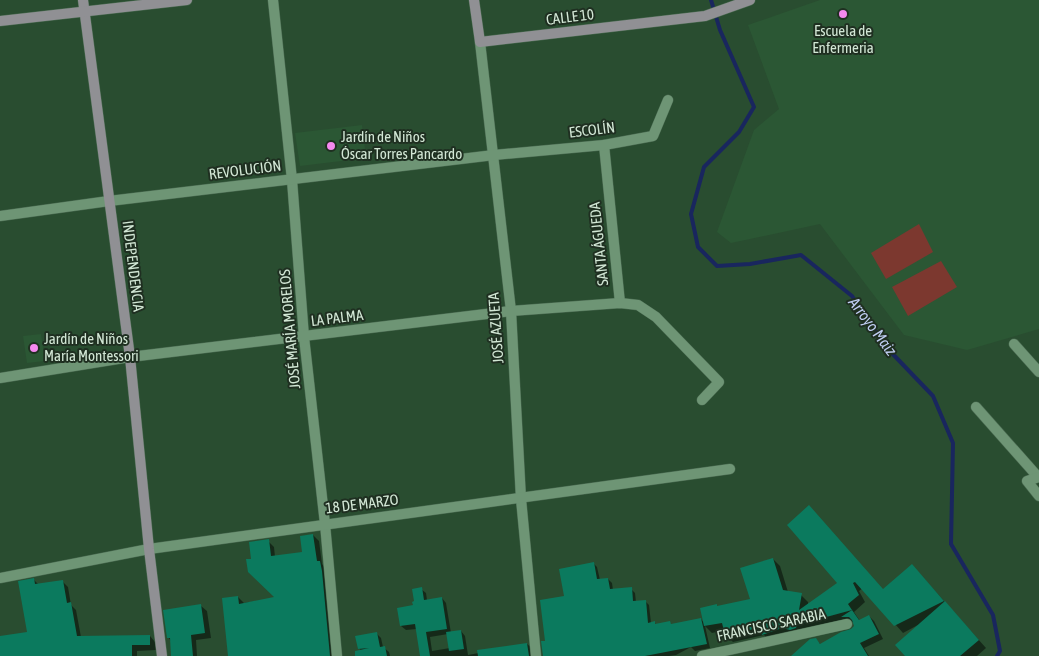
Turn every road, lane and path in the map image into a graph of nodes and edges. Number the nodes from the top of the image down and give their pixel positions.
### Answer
1 (83, 0) edge
2 (187, 0) edge
3 (273, 0) edge
4 (474, 0) edge
5 (746, 2) edge
6 (84, 12) junction
7 (0, 21) edge
8 (480, 42) junction
9 (668, 100) dead end
10 (604, 145) junction
11 (494, 155) junction
12 (292, 180) junction
13 (109, 201) junction
14 (0, 216) edge
15 (620, 303) junction
16 (511, 311) junction
17 (304, 337) junction
18 (1014, 344) dead end
19 (130, 357) junction
20 (1039, 372) edge
21 (0, 378) edge
22 (702, 400) dead end
23 (976, 407) dead end
24 (730, 469) dead end
25 (1039, 477) edge
26 (1039, 496) edge
27 (521, 499) junction
28 (325, 524) junction
29 (149, 549) junction
30 (0, 578) edge
31 (847, 624) dead end
32 (162, 656) edge
33 (337, 656) edge
34 (536, 656) edge
35 (702, 656) edge

1 - 6 main road, INDEPENDENCIA
2 - 6 main road
3 - 12 street, JOSÉ MARÍA MORELOS
4 - 8 main road, JOSÉ AZUETA
5 - 8 main road, CALLE 10
6 - 7 main road
6 - 13 main road, INDEPENDENCIA
8 - 11 street, JOSÉ AZUETA
9 - 10 street, ESCOLÍN
10 - 11 street, ESCOLÍN
10 - 15 street, SANTA ÁGUEDA
11 - 12 street, REVOLUCIÓN
11 - 16 street, JOSÉ AZUETA
12 - 13 street, REVOLUCIÓN
12 - 17 street, JOSÉ MARÍA MORELOS
13 - 14 street, REVOLUCIÓN
13 - 19 main road, INDEPENDENCIA
15 - 16 street, LA PALMA
15 - 22 street, SANTA ÁGUEDA
16 - 17 street, LA PALMA
16 - 27 street, JOSÉ AZUETA
17 - 19 street, LA PALMA
17 - 28 street, JOSÉ MARÍA MORELOS
18 - 20 street
19 - 21 street, LA PALMA
19 - 29 main road, INDEPENDENCIA
23 - 25 street
24 - 27 street, 18 DE MARZO
25 - 26 street
27 - 28 street, 18 DE MARZO
27 - 34 street, JOSÉ AZUETA
28 - 29 street, 18 DE MARZO
28 - 33 street, JOSÉ MARÍA MORELOS
29 - 30 street, 18 DE MARZO
29 - 32 main road, INDEPENDENCIA
31 - 35 street, FRANCISCO SARABIA

